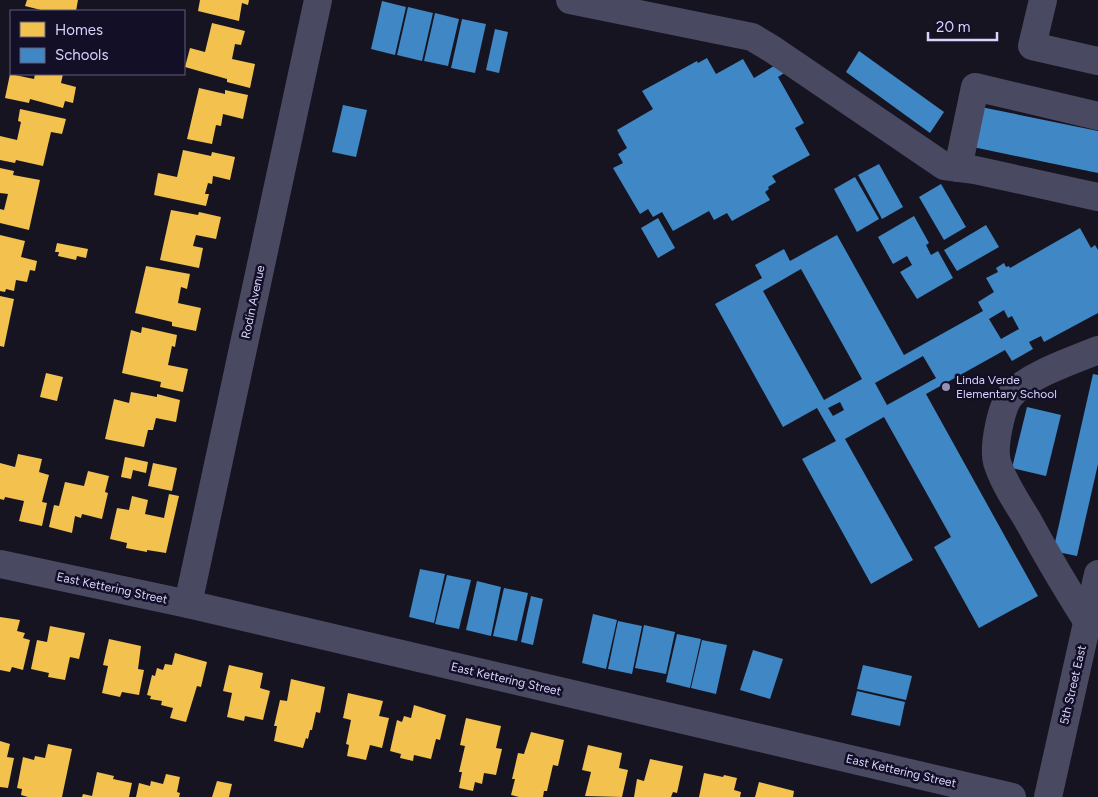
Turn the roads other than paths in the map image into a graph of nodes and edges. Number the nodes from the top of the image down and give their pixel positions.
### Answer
1 (318, 0) edge
2 (570, 0) edge
3 (1043, 0) edge
4 (1098, 61) edge
5 (1098, 116) edge
6 (958, 168) junction
7 (1098, 197) edge
8 (1098, 350) edge
9 (0, 564) edge
10 (1098, 574) edge
11 (188, 604) junction
12 (1087, 621) junction
13 (1012, 797) edge
14 (1048, 797) edge

1 - 11 street, Rodin Avenue
2 - 6 street
3 - 4 street
5 - 6 street
6 - 7 street
8 - 12 street
9 - 11 street, East Kettering Street
10 - 12 street, 5th Street East
11 - 13 street, East Kettering Street
12 - 14 street, 5th Street East

